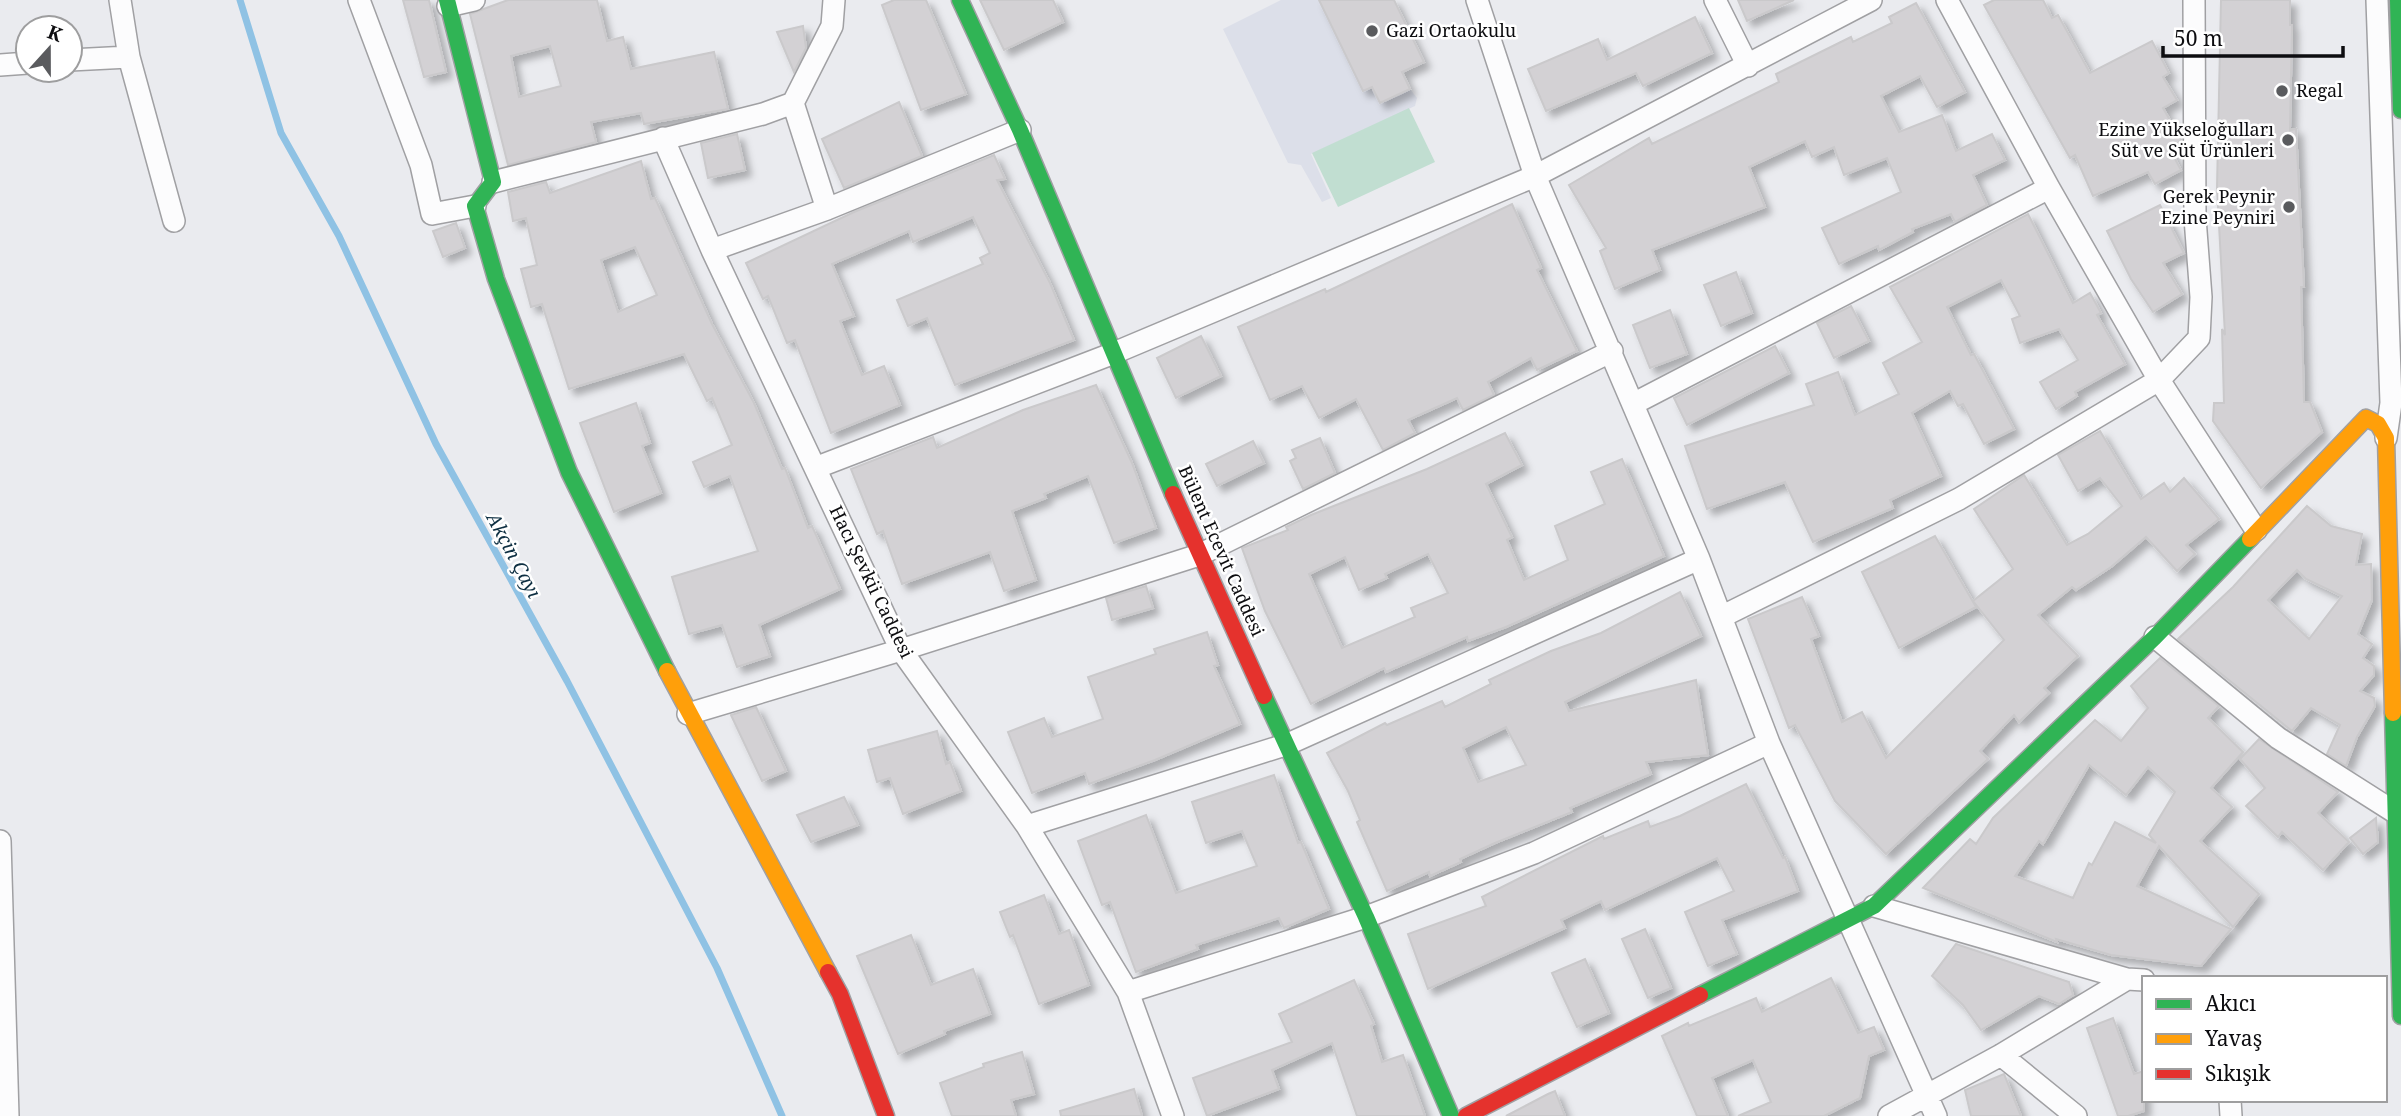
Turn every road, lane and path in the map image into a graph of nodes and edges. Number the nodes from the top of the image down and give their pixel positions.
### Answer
1 (120, 0) edge
2 (359, 0) edge
3 (474, 0) edge
4 (834, 0) edge
5 (960, 0) edge
6 (1477, 0) edge
7 (1714, 0) edge
8 (1871, 0) edge
9 (1947, 0) edge
10 (2194, 0) edge
11 (2377, 0) edge
12 (2398, 0) edge
13 (448, 3) edge
14 (129, 57) junction
15 (84, 60) edge
16 (1748, 66) junction
17 (793, 103) junction
18 (2401, 110) edge
19 (1020, 130) junction
20 (663, 138) junction
21 (1535, 176) junction
22 (493, 182) junction
23 (2049, 188) junction
24 (475, 206) junction
25 (827, 209) junction
26 (174, 221) dead end
27 (712, 250) junction
28 (1612, 351) junction
29 (1114, 353) junction
30 (2159, 380) junction
31 (2396, 402) edge
32 (1633, 404) junction
33 (2386, 438) junction
34 (815, 468) junction
35 (2256, 530) junction
36 (1199, 555) junction
37 (1699, 559) junction
38 (1721, 617) junction
39 (2155, 637) junction
40 (901, 650) junction
41 (688, 713) junction
42 (1769, 743) junction
43 (1288, 744) junction
44 (2396, 813) junction
45 (1027, 826) junction
46 (0, 841) edge
47 (1874, 906) junction
48 (1366, 917) junction
49 (1846, 920) junction
50 (2135, 980) edge
51 (1128, 992) junction
52 (2401, 1016) edge
53 (2001, 1055) junction
54 (1923, 1094) junction
55 (8, 1116) edge
56 (886, 1116) edge
57 (1173, 1116) edge
58 (1451, 1116) edge
59 (1466, 1116) edge
60 (1889, 1116) edge
61 (1936, 1116) edge
62 (2076, 1116) edge

1 - 14 street
2 - 24 street
3 - 13 street
4 - 17 street
5 - 19 main road, Bülent Ecevit Caddesi
6 - 21 street
7 - 16 street
8 - 16 street
9 - 23 street
10 - 30 street
11 - 31 street
12 - 18 main road
13 - 22 main road
14 - 15 street
14 - 26 street
16 - 21 street
17 - 20 street
17 - 25 street
19 - 25 street
19 - 29 main road, Bülent Ecevit Caddesi
20 - 22 street
20 - 27 street, Hacı Şevkii Caddesi
21 - 28 street
21 - 29 street
22 - 24 main road
23 - 30 street
23 - 32 street
24 - 41 main road
25 - 27 street
27 - 34 street, Hacı Şevkii Caddesi
28 - 32 street
28 - 36 street
29 - 34 street
29 - 36 main road, Bülent Ecevit Caddesi
30 - 35 street
30 - 38 street
31 - 33 street
32 - 37 street
33 - 35 main road
33 - 44 main road
34 - 40 street, Hacı Şevkii Caddesi
35 - 39 main road
36 - 40 street
36 - 43 main road, Bülent Ecevit Caddesi
37 - 38 street
37 - 43 street
38 - 42 street
39 - 44 street
39 - 47 main road
40 - 41 street
40 - 45 street, Hacı Şevkii Caddesi
41 - 56 main road
42 - 48 street
42 - 49 street
43 - 45 street
43 - 48 main road, Bülent Ecevit Caddesi
44 - 52 main road
45 - 51 street, Hacı Şevkii Caddesi
46 - 55 street
47 - 49 main road
47 - 50 street
48 - 51 street
48 - 58 main road, Bülent Ecevit Caddesi
49 - 54 street
49 - 59 main road
50 - 53 street
51 - 57 street, Hacı Şevkii Caddesi
53 - 54 street
53 - 62 street
54 - 60 street
54 - 61 street

